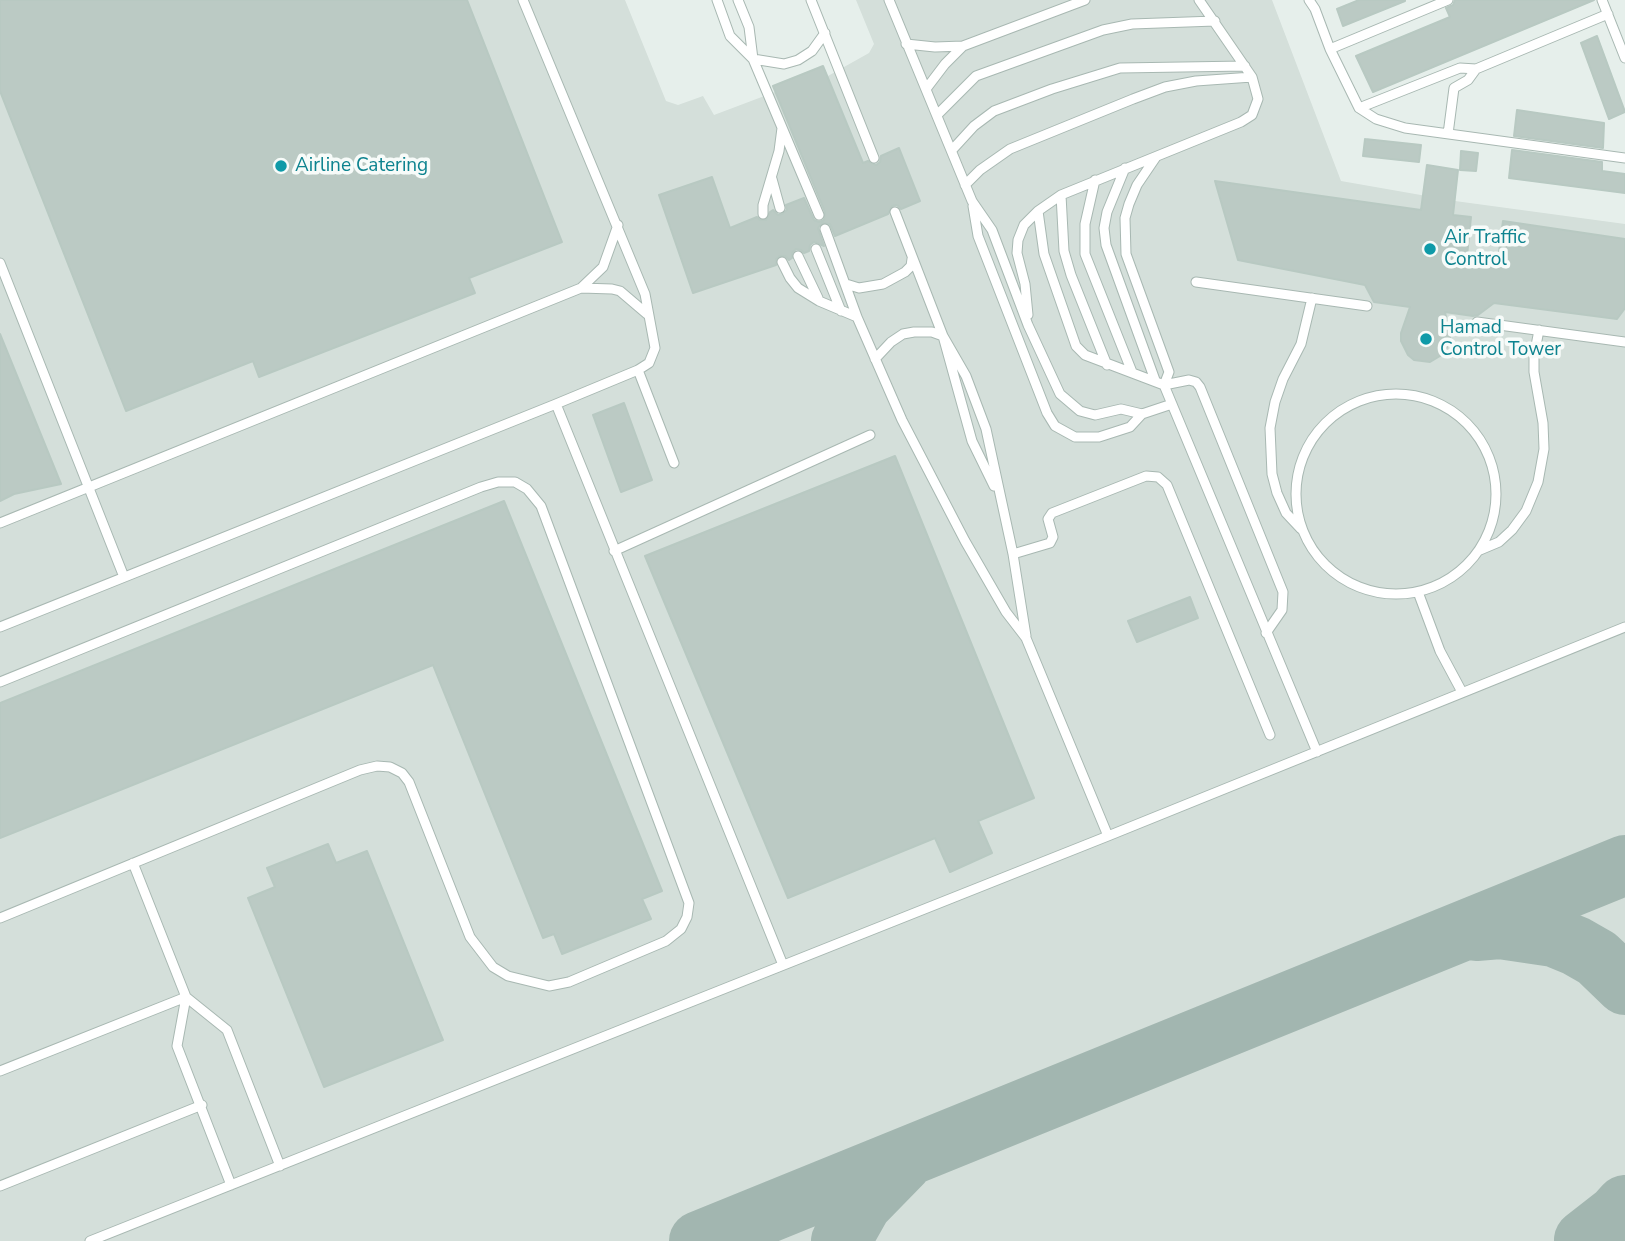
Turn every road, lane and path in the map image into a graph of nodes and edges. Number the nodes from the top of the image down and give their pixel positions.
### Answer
1 (523, 0) edge
2 (717, 0) edge
3 (738, 0) edge
4 (811, 0) edge
5 (889, 0) edge
6 (1086, 0) edge
7 (1199, 0) edge
8 (1309, 0) edge
9 (1448, 0) edge
10 (1602, 0) edge
11 (1608, 15) junction
12 (1215, 21) junction
13 (825, 33) junction
14 (906, 44) junction
15 (963, 46) junction
16 (1330, 49) junction
17 (1625, 58) edge
18 (753, 59) junction
19 (1245, 66) junction
20 (1476, 69) junction
21 (1252, 77) junction
22 (926, 89) junction
23 (1359, 108) junction
24 (937, 114) junction
25 (782, 126) junction
26 (1448, 134) junction
27 (952, 150) junction
28 (1156, 157) junction
29 (874, 158) dead end
30 (1625, 158) edge
31 (1125, 168) junction
32 (772, 178) junction
33 (1095, 180) junction
34 (965, 186) junction
35 (1061, 195) junction
36 (972, 201) junction
37 (780, 208) dead end
38 (1038, 211) junction
39 (895, 212) dead end
40 (763, 214) dead end
41 (819, 215) dead end
42 (618, 225) junction
43 (825, 229) dead end
44 (816, 249) dead end
45 (798, 256) dead end
46 (913, 258) junction
47 (782, 262) dead end
48 (0, 263) edge
49 (1196, 282) dead end
50 (846, 284) junction
51 (581, 288) junction
52 (1312, 298) junction
53 (820, 300) junction
54 (1367, 306) dead end
55 (841, 311) junction
56 (647, 313) junction
57 (857, 317) junction
58 (1477, 322) dead end
59 (1028, 325) junction
60 (1539, 330) junction
61 (943, 336) junction
62 (1625, 342) edge
63 (875, 359) junction
64 (1107, 365) junction
65 (638, 370) junction
66 (1132, 372) junction
67 (1159, 382) junction
68 (556, 404) junction
69 (1172, 404) junction
70 (1142, 414) junction
71 (870, 435) dead end
72 (674, 463) dead end
73 (87, 487) junction
74 (1000, 498) junction
75 (0, 523) edge
76 (1303, 531) junction
77 (1480, 550) junction
78 (614, 551) junction
79 (1013, 554) junction
80 (124, 577) junction
81 (1418, 592) junction
82 (0, 627) edge
83 (1625, 627) edge
84 (1266, 633) junction
85 (1026, 638) junction
86 (0, 682) edge
87 (1462, 692) junction
88 (1270, 735) dead end
89 (1317, 752) junction
90 (1108, 836) junction
91 (133, 863) junction
92 (0, 918) edge
93 (783, 965) junction
94 (186, 997) junction
95 (0, 1071) edge
96 (202, 1105) junction
97 (280, 1166) junction
98 (231, 1185) junction
99 (0, 1186) edge
100 (90, 1241) edge

1 - 42 lane
2 - 18 lane
3 - 18 lane
4 - 13 lane
5 - 14 lane
6 - 15 lane
7 - 12 lane
8 - 16 lane
9 - 16 lane
10 - 11 lane
11 - 17 lane
11 - 20 lane
12 - 19 lane
12 - 24 lane
13 - 18 lane
13 - 29 lane
14 - 15 lane
14 - 22 lane
15 - 22 lane
16 - 23 lane
18 - 25 lane
19 - 21 lane
19 - 27 lane
20 - 23 lane
20 - 26 lane
21 - 28 lane
21 - 34 lane
22 - 24 lane
23 - 26 lane
24 - 27 lane
25 - 32 lane
25 - 41 lane
26 - 30 lane
27 - 34 lane
28 - 31 lane
28 - 67 lane
31 - 33 lane
31 - 67 lane
32 - 37 lane
32 - 40 lane
33 - 35 lane
33 - 66 lane
34 - 36 lane
35 - 38 lane
35 - 64 lane
36 - 59 lane
36 - 70 lane
38 - 59 lane
38 - 64 lane
39 - 46 lane
42 - 51 lane
42 - 56 lane
43 - 50 lane
44 - 55 lane
45 - 53 lane
46 - 50 lane
46 - 61 lane
47 - 53 lane
48 - 73 lane
49 - 52 lane
50 - 57 lane
51 - 56 lane
51 - 73 lane
52 - 54 lane
52 - 76 lane
53 - 55 lane
55 - 57 lane
56 - 65 lane
57 - 63 lane
58 - 60 lane
59 - 70 lane
60 - 62 lane
60 - 77 lane
61 - 63 lane
61 - 74 lane
61 - 74 lane
63 - 85 lane
64 - 66 lane
65 - 68 lane
65 - 72 lane
66 - 67 lane
67 - 69 lane
67 - 84 lane
68 - 78 lane
68 - 80 lane
69 - 70 lane
69 - 84 lane
71 - 78 lane
73 - 75 lane
73 - 80 lane
74 - 79 lane
76 - 77 lane
76 - 81 lane
77 - 81 lane
78 - 93 lane
79 - 85 lane
79 - 88 lane
80 - 82 lane
81 - 87 lane
83 - 87 lane
84 - 89 lane
85 - 90 lane
86 - 91 lane
87 - 89 lane
89 - 90 lane
90 - 93 lane
91 - 92 lane
91 - 94 lane
93 - 97 lane
94 - 95 lane
94 - 96 lane
94 - 97 lane
96 - 98 lane
96 - 99 lane
97 - 98 lane
98 - 100 lane

